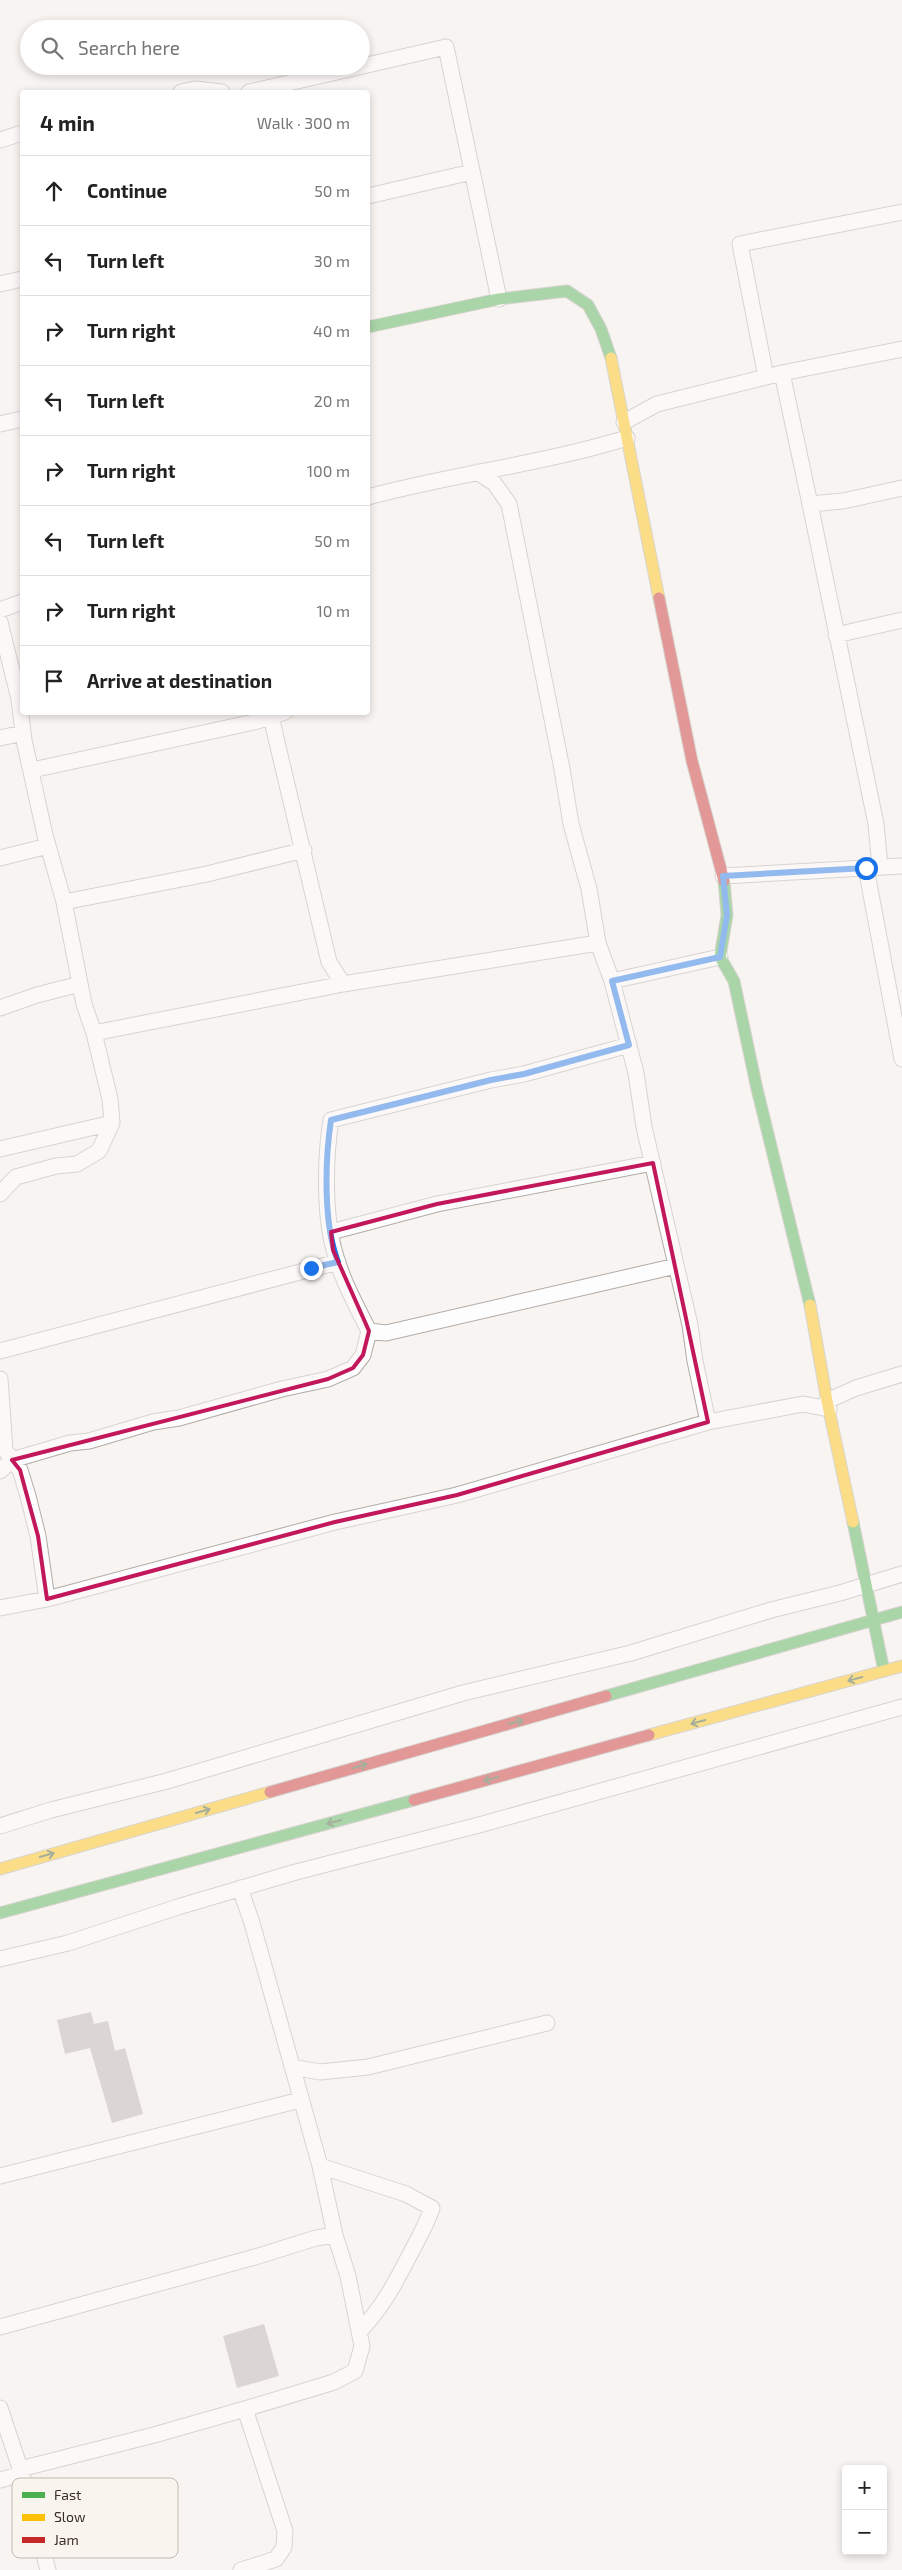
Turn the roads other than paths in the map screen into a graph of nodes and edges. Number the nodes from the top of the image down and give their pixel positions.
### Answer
1 (370, 64) edge
2 (323, 75) edge
3 (190, 90) edge
4 (203, 90) edge
5 (258, 90) edge
6 (20, 134) edge
7 (0, 140) edge
8 (472, 172) junction
9 (370, 196) edge
10 (902, 212) edge
11 (20, 279) edge
12 (0, 284) edge
13 (499, 299) junction
14 (370, 327) edge
15 (902, 349) edge
16 (782, 374) junction
17 (766, 377) junction
18 (20, 419) edge
19 (624, 422) junction
20 (0, 424) edge
21 (627, 438) junction
22 (477, 472) junction
23 (902, 488) edge
24 (370, 497) edge
25 (810, 504) junction
26 (20, 603) edge
27 (0, 610) edge
28 (902, 620) edge
29 (0, 622) edge
30 (836, 635) junction
31 (20, 708) edge
32 (21, 715) edge
33 (278, 715) edge
34 (23, 733) junction
35 (0, 738) edge
36 (32, 770) junction
37 (48, 846) junction
38 (304, 850) junction
39 (0, 858) edge
40 (902, 866) edge
41 (873, 868) junction
42 (723, 876) junction
43 (64, 902) junction
44 (598, 943) junction
45 (720, 957) junction
46 (612, 981) junction
47 (80, 984) junction
48 (343, 984) junction
49 (0, 1008) edge
50 (94, 1033) junction
51 (629, 1045) junction
52 (902, 1060) edge
53 (112, 1123) junction
54 (0, 1148) edge
55 (653, 1163) junction
56 (0, 1194) edge
57 (331, 1232) junction
58 (338, 1262) junction
59 (676, 1266) junction
60 (369, 1331) junction
61 (0, 1351) edge
62 (902, 1374) edge
63 (0, 1379) edge
64 (828, 1405) junction
65 (708, 1422) junction
66 (12, 1460) junction
67 (0, 1471) edge
68 (902, 1574) edge
69 (866, 1584) junction
70 (47, 1599) junction
71 (0, 1608) edge
72 (902, 1612) edge
73 (875, 1620) junction
74 (902, 1666) edge
75 (884, 1671) junction
76 (902, 1707) edge
77 (0, 1826) edge
78 (0, 1868) edge
79 (240, 1888) junction
80 (0, 1914) edge
81 (0, 1959) edge
82 (547, 2023) dead end
83 (292, 2067) junction
84 (300, 2100) junction
85 (320, 2166) junction
86 (0, 2176) edge
87 (335, 2234) junction
88 (0, 2327) edge
89 (359, 2332) junction
90 (0, 2408) edge
91 (245, 2409) junction
92 (21, 2471) junction
93 (23, 2478) edge
94 (0, 2480) edge
95 (241, 2570) edge

1 - 8 street
2 - 5 street
3 - 4 street
6 - 7 street
8 - 9 street
8 - 13 street
10 - 17 street
11 - 12 street
13 - 14 street
13 - 19 street
15 - 16 street
16 - 17 street
16 - 25 street
17 - 19 street
18 - 20 street
19 - 21 street
21 - 22 street
21 - 42 street
22 - 24 street
22 - 44 street
23 - 25 street
25 - 30 street
26 - 27 street
28 - 30 street
29 - 31 street
30 - 41 street
32 - 34 street
33 - 36 street
33 - 38 street
34 - 35 street
34 - 36 street
36 - 37 street
37 - 39 street
37 - 43 street
38 - 43 street
38 - 48 street
40 - 41 street
41 - 42 street
41 - 52 street
42 - 45 street
43 - 47 street
44 - 46 street
44 - 48 street
45 - 46 street
45 - 64 street
46 - 51 street
47 - 49 street
47 - 50 street
48 - 50 street
50 - 53 street
51 - 55 street
51 - 57 street
53 - 54 street
53 - 56 street
55 - 57 street
55 - 59 street
57 - 58 street
58 - 60 street
58 - 61 street
59 - 60 street
59 - 65 street
60 - 66 street
62 - 64 street
63 - 66 street
64 - 65 street
64 - 69 street
65 - 70 street
66 - 67 street
66 - 70 street
68 - 69 street
69 - 73 street
69 - 77 street
70 - 71 street
72 - 73 street
73 - 75 street
78 -> 73 street
74 - 75 street
75 -> 80 street
76 - 79 street
79 - 81 street
79 - 83 street
82 - 83 street
83 - 84 street
84 - 85 street
84 - 86 street
85 - 87 street
85 - 89 street
87 - 88 street
87 - 89 street
89 - 91 street
90 - 92 street
91 - 92 street
91 - 95 street
92 - 93 street
92 - 94 street

